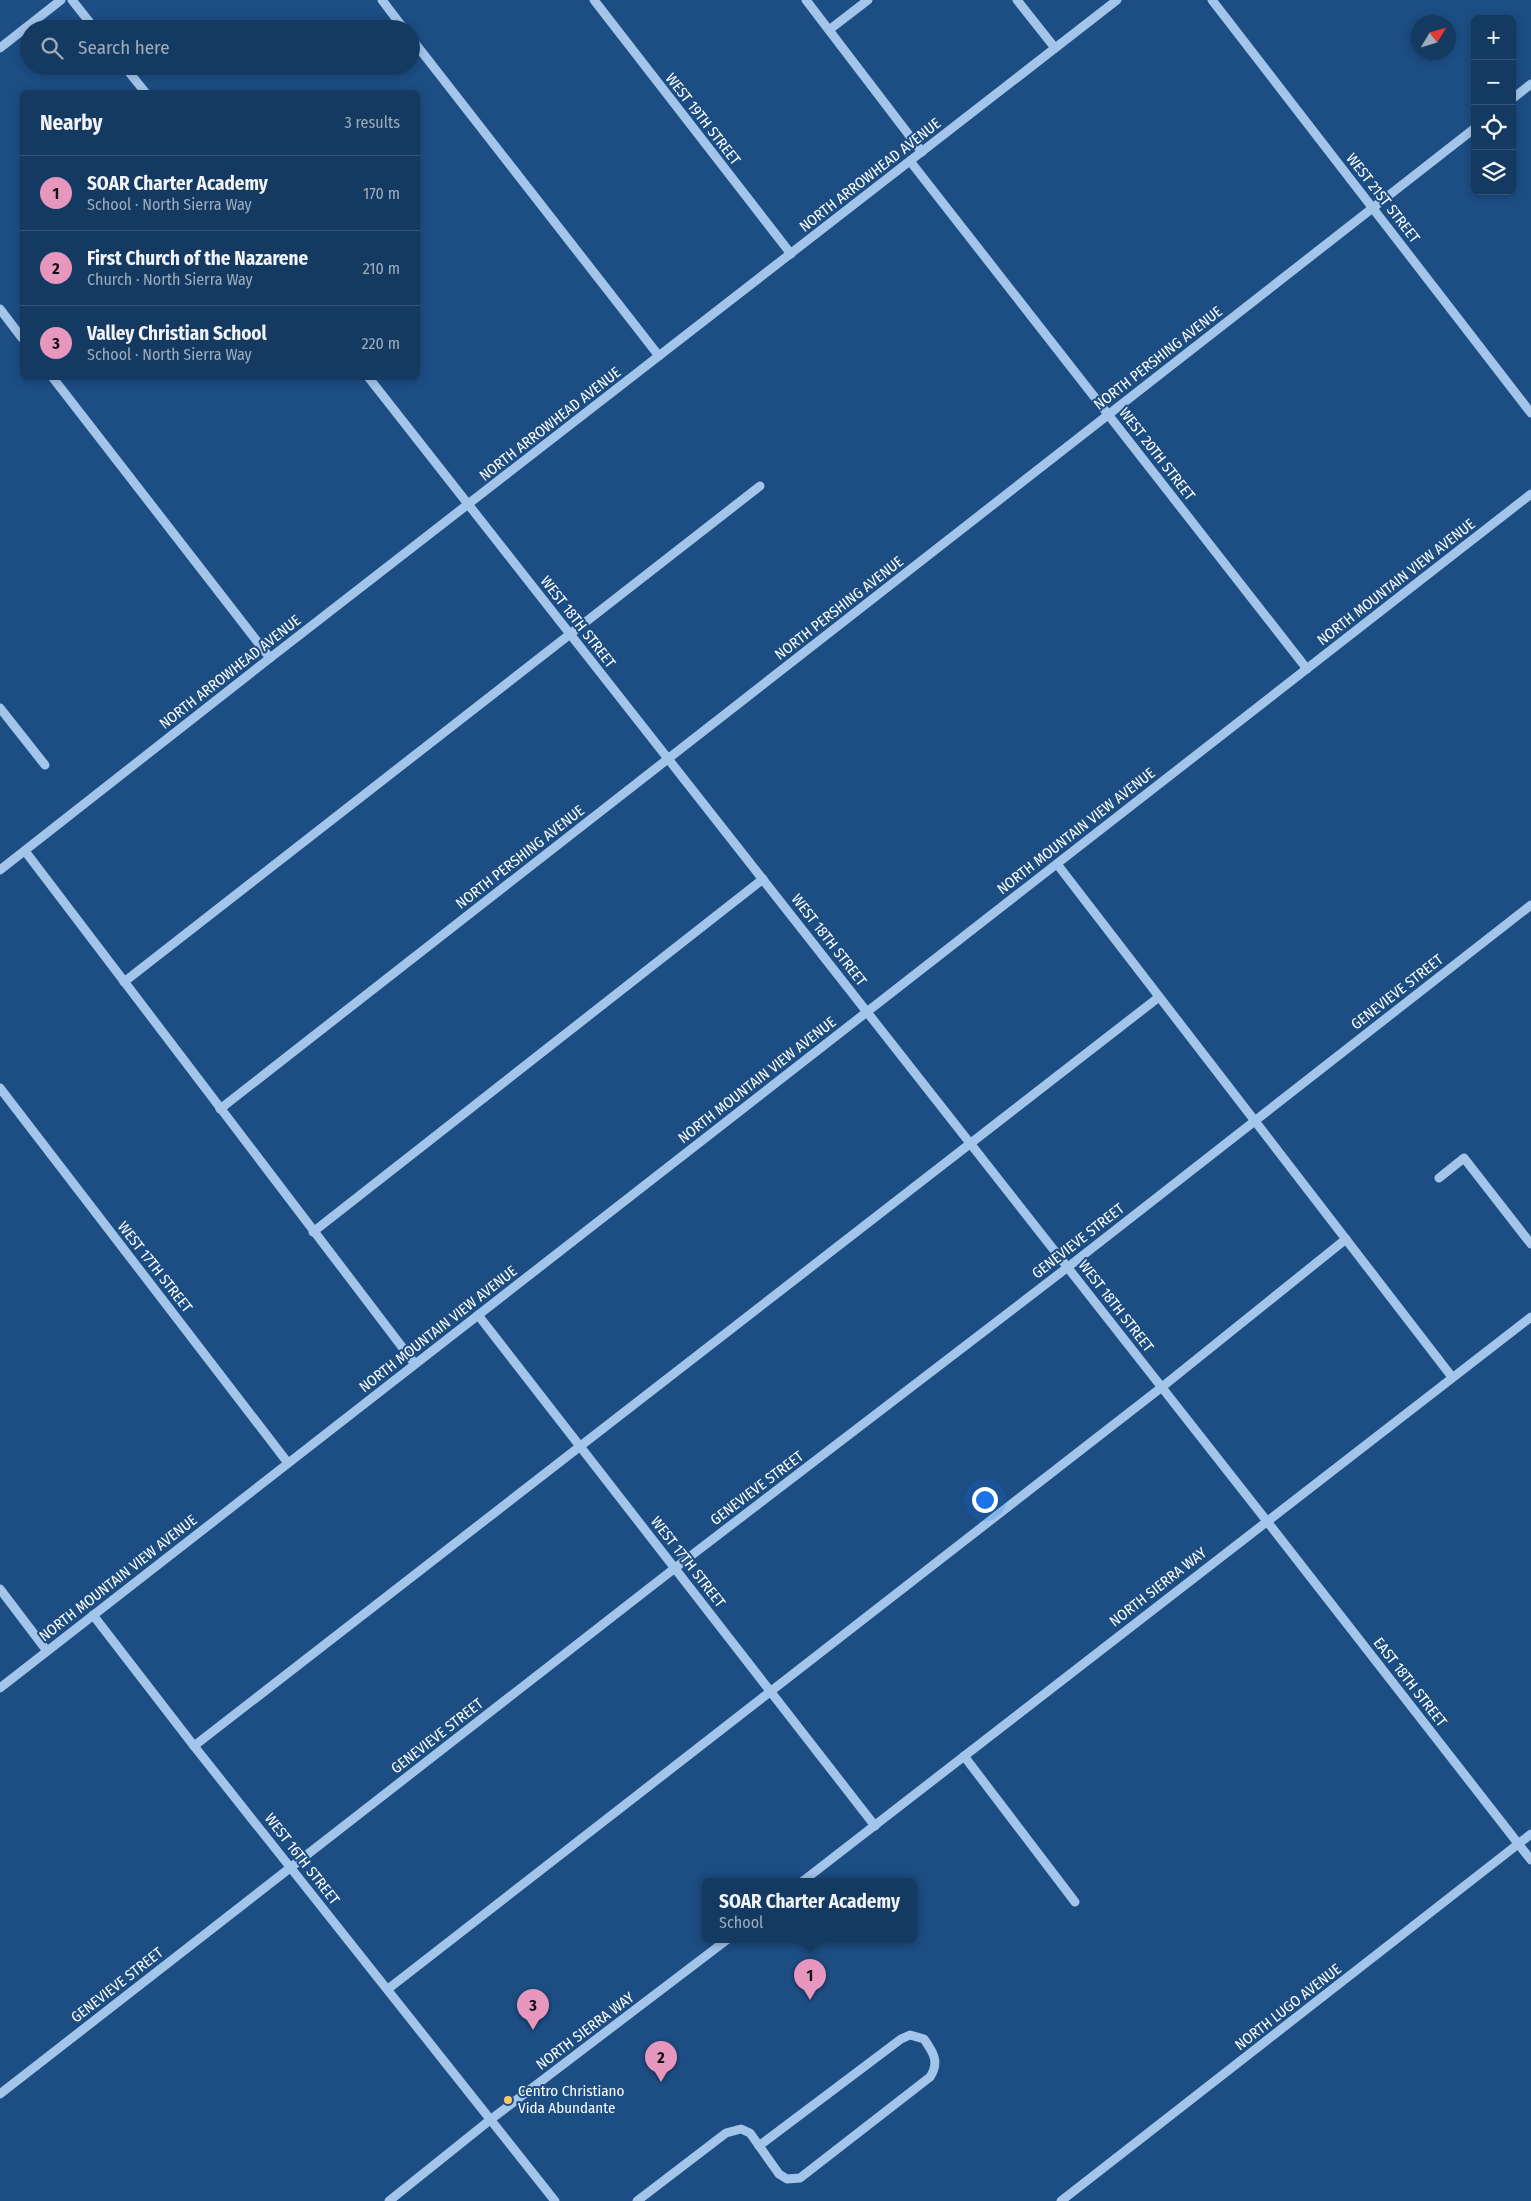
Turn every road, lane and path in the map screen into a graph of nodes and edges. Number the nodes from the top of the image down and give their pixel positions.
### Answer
1 (61, 0) edge
2 (72, 0) edge
3 (382, 0) edge
4 (594, 0) edge
5 (806, 0) edge
6 (868, 0) edge
7 (1017, 0) edge
8 (1117, 0) edge
9 (1212, 0) edge
10 (36, 20) edge
11 (88, 20) edge
12 (397, 20) edge
13 (829, 30) junction
14 (20, 32) edge
15 (0, 48) edge
16 (1055, 48) junction
17 (420, 50) edge
18 (131, 75) edge
19 (1531, 84) edge
20 (143, 90) edge
21 (1516, 96) edge
22 (1471, 131) edge
23 (922, 152) junction
24 (910, 161) junction
25 (1373, 208) junction
26 (790, 254) junction
27 (0, 309) edge
28 (20, 335) edge
29 (659, 356) junction
30 (55, 380) edge
31 (371, 380) edge
32 (1531, 413) edge
33 (1108, 415) junction
34 (760, 486) dead end
35 (1531, 494) edge
36 (469, 505) junction
37 (571, 634) junction
38 (270, 658) junction
39 (1307, 670) junction
40 (0, 708) edge
41 (668, 759) junction
42 (44, 765) dead end
43 (25, 851) junction
44 (1057, 864) junction
45 (0, 870) edge
46 (763, 879) junction
47 (1531, 905) edge
48 (124, 982) junction
49 (1160, 997) junction
50 (868, 1012) junction
51 (0, 1088) edge
52 (220, 1109) junction
53 (1255, 1120) junction
54 (971, 1144) junction
55 (1440, 1178) dead end
56 (313, 1232) junction
57 (1346, 1239) junction
58 (1531, 1244) edge
59 (1068, 1267) junction
60 (478, 1315) junction
61 (1531, 1316) edge
62 (415, 1364) junction
63 (1452, 1377) junction
64 (1162, 1387) junction
65 (580, 1446) junction
66 (288, 1463) junction
67 (1266, 1520) junction
68 (675, 1568) junction
69 (0, 1589) edge
70 (94, 1615) junction
71 (47, 1651) junction
72 (0, 1688) edge
73 (771, 1692) junction
74 (194, 1746) junction
75 (964, 1756) junction
76 (875, 1826) junction
77 (1531, 1834) edge
78 (1518, 1844) junction
79 (1531, 1860) edge
80 (291, 1867) junction
81 (807, 1878) edge
82 (1075, 1902) dead end
83 (723, 1943) edge
84 (388, 1990) junction
85 (0, 2094) edge
86 (490, 2120) junction
87 (760, 2146) junction
88 (389, 2201) edge
89 (555, 2201) edge
90 (637, 2201) edge
91 (1062, 2201) edge

1 - 10 street
2 - 11 street
3 - 12 street
4 - 26 street, WEST 19TH STREET
5 - 13 street
6 - 13 street
7 - 16 street
8 - 16 street, NORTH ARROWHEAD AVENUE
9 - 25 street, WEST 21ST STREET
13 - 23 street
14 - 15 street
16 - 23 street, NORTH ARROWHEAD AVENUE
17 - 29 street
18 - 20 street
19 - 21 street
22 - 25 street, NORTH PERSHING AVENUE
23 - 24 street, NORTH ARROWHEAD AVENUE
24 - 26 street, NORTH ARROWHEAD AVENUE
24 - 33 street, WEST 20TH STREET
25 - 32 street, WEST 21ST STREET
25 - 33 street, NORTH PERSHING AVENUE
26 - 29 street, NORTH ARROWHEAD AVENUE
27 - 28 street
29 - 36 street, NORTH ARROWHEAD AVENUE
30 - 38 street
31 - 36 street, WEST 18TH STREET
33 - 39 street, WEST 20TH STREET
33 - 41 street, NORTH PERSHING AVENUE
34 - 37 street
35 - 39 street, NORTH MOUNTAIN VIEW AVENUE
36 - 37 street, WEST 18TH STREET
36 - 38 street, NORTH ARROWHEAD AVENUE
37 - 41 street, WEST 18TH STREET
37 - 48 street
38 - 43 street, NORTH ARROWHEAD AVENUE
39 - 44 street, NORTH MOUNTAIN VIEW AVENUE
40 - 42 street
41 - 46 street, WEST 18TH STREET
41 - 52 street, NORTH PERSHING AVENUE
43 - 45 street, NORTH ARROWHEAD AVENUE
43 - 48 street
44 - 49 street
44 - 50 street, NORTH MOUNTAIN VIEW AVENUE
46 - 50 street, WEST 18TH STREET
46 - 56 street
47 - 53 street, GENEVIEVE STREET
48 - 52 street
49 - 53 street
49 - 54 street
50 - 54 street, WEST 18TH STREET
50 - 60 street, NORTH MOUNTAIN VIEW AVENUE
51 - 66 street, WEST 17TH STREET
52 - 56 street
53 - 57 street
53 - 59 street, GENEVIEVE STREET
54 - 59 street, WEST 18TH STREET
54 - 65 street
55 - 58 street
56 - 62 street
57 - 63 street
57 - 64 street
59 - 64 street, WEST 18TH STREET
59 - 68 street, GENEVIEVE STREET
60 - 62 street, NORTH MOUNTAIN VIEW AVENUE
60 - 65 street, WEST 17TH STREET
61 - 63 street, NORTH SIERRA WAY
62 - 66 street, NORTH MOUNTAIN VIEW AVENUE
63 - 67 street, NORTH SIERRA WAY
64 - 67 street, WEST 18TH STREET
64 - 73 street
65 - 68 street, WEST 17TH STREET
65 - 74 street
66 - 70 street, NORTH MOUNTAIN VIEW AVENUE
67 - 75 street, NORTH SIERRA WAY
67 - 78 street, EAST 18TH STREET
68 - 73 street, WEST 17TH STREET
68 - 80 street, GENEVIEVE STREET
69 - 71 street
70 - 71 street, NORTH MOUNTAIN VIEW AVENUE
70 - 74 street, WEST 16TH STREET
71 - 72 street, NORTH MOUNTAIN VIEW AVENUE
73 - 76 street, WEST 17TH STREET
73 - 84 street
74 - 80 street, WEST 16TH STREET
75 - 76 street, NORTH SIERRA WAY
75 - 82 street
76 - 81 street, NORTH SIERRA WAY
77 - 78 street, NORTH LUGO AVENUE
78 - 79 street, EAST 18TH STREET
78 - 91 street, NORTH LUGO AVENUE
80 - 84 street, WEST 16TH STREET
80 - 85 street, GENEVIEVE STREET
83 - 86 street, NORTH SIERRA WAY
84 - 86 street, WEST 16TH STREET
86 - 88 street, NORTH SIERRA WAY
86 - 89 street, WEST 16TH STREET
87 - 87 street
87 - 90 street

